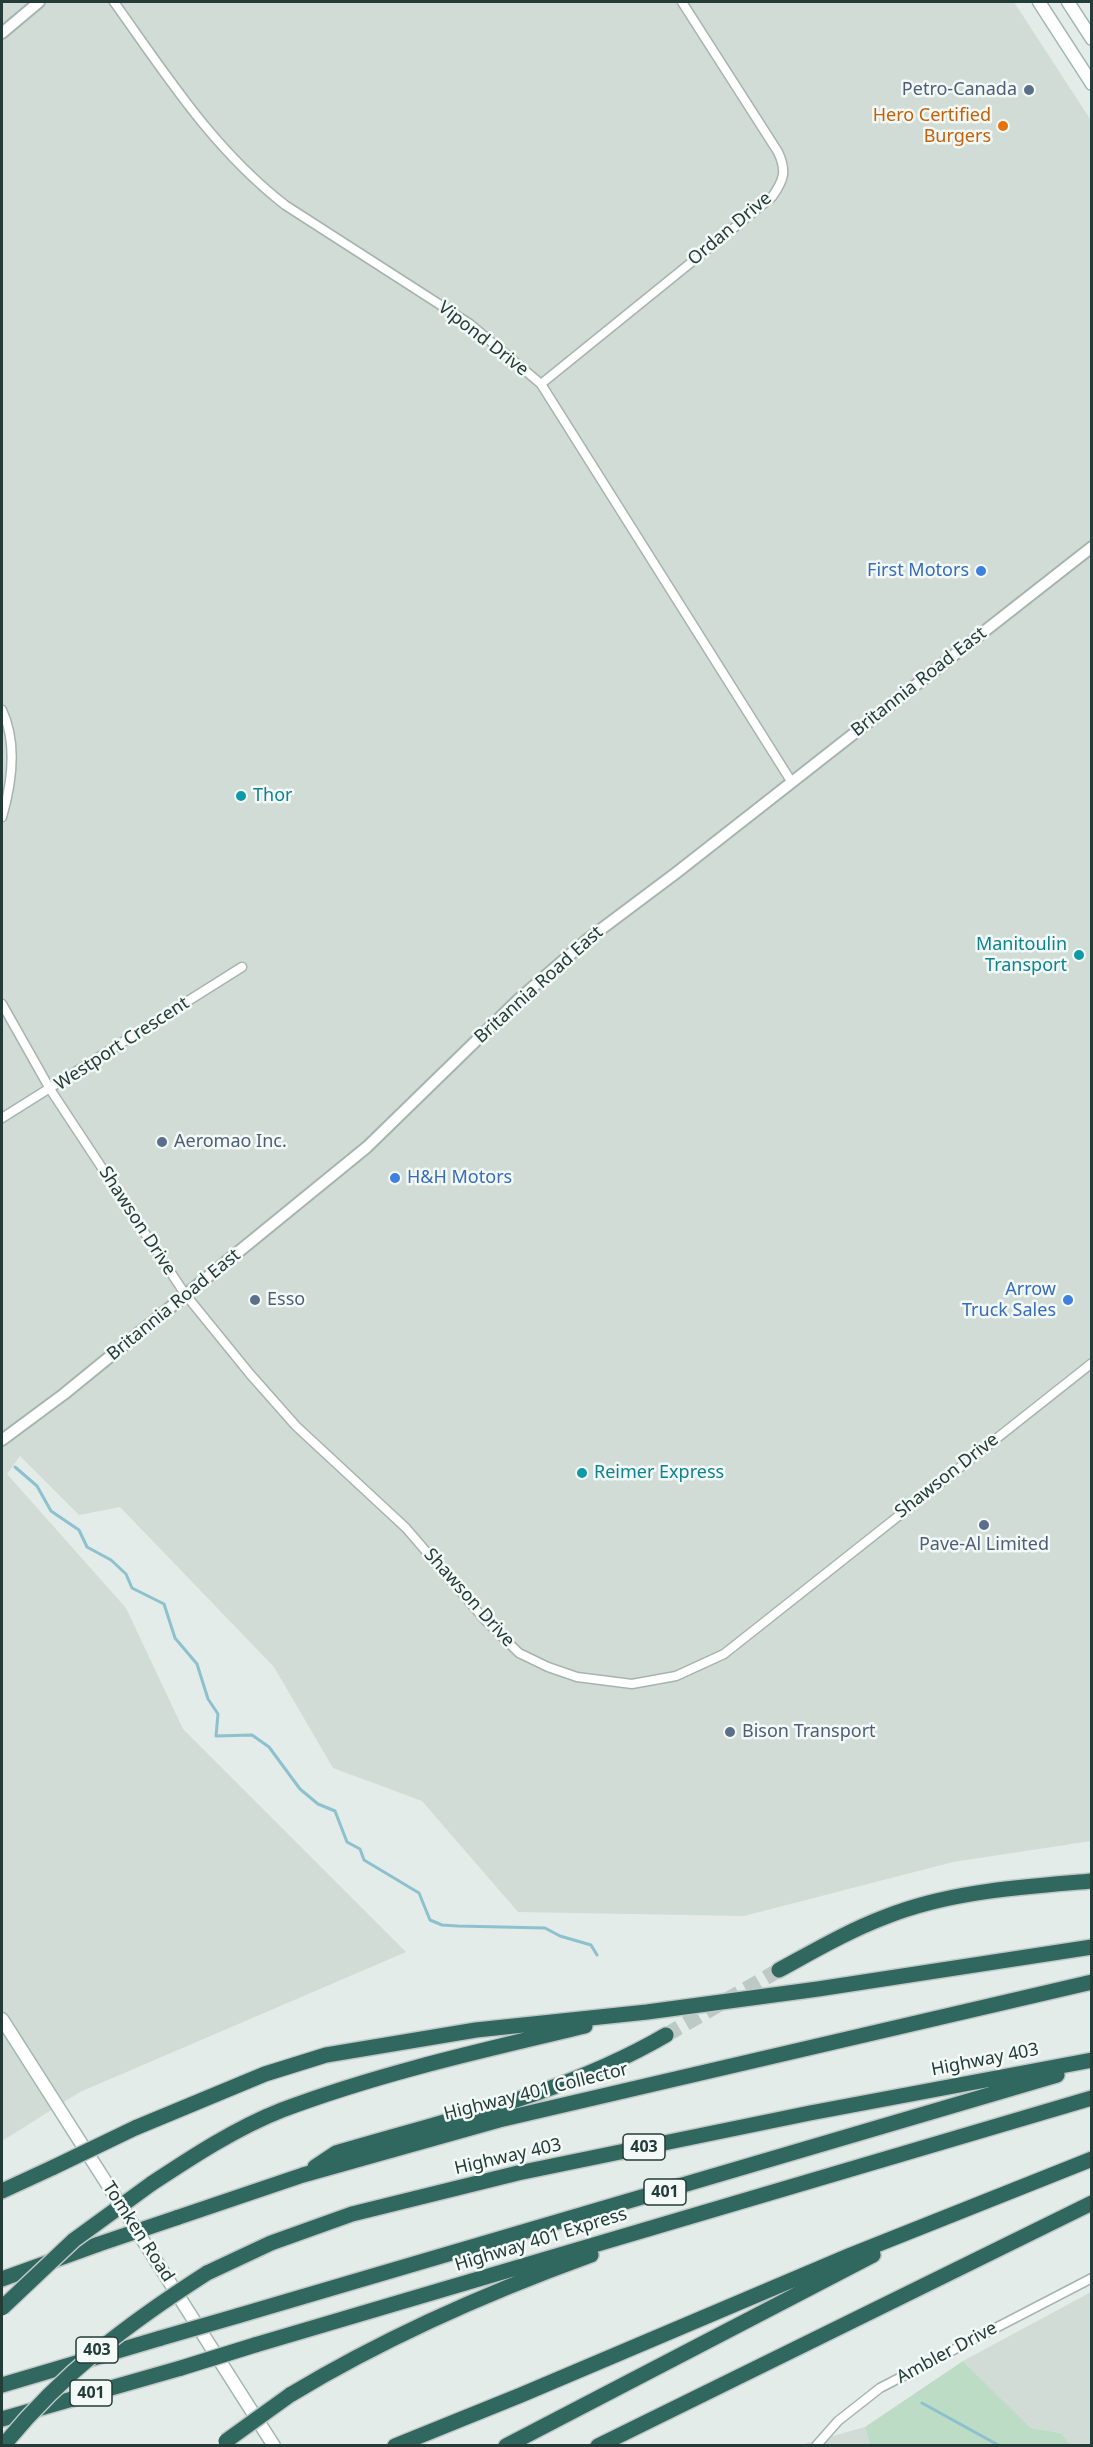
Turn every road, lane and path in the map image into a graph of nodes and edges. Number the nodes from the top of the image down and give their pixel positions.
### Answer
1 (39, 2) edge
2 (114, 2) edge
3 (682, 2) edge
4 (1039, 2) edge
5 (1068, 2) edge
6 (2, 33) edge
7 (1092, 39) edge
8 (1092, 84) edge
9 (541, 384) junction
10 (1092, 547) edge
11 (2, 710) edge
12 (791, 781) junction
13 (2, 817) edge
14 (242, 967) dead end
15 (2, 1004) edge
16 (50, 1089) junction
17 (2, 1118) edge
18 (185, 1294) junction
19 (1092, 1363) edge
20 (2, 1440) edge
21 (1092, 1881) edge
22 (1092, 1947) edge
23 (779, 1970) tunnel mouth
24 (1092, 1982) edge
25 (647, 2012) junction
26 (2, 2019) edge
27 (666, 2035) tunnel mouth
28 (1092, 2060) edge
29 (1092, 2065) edge
30 (1092, 2098) edge
31 (1092, 2159) edge
32 (303, 2175) junction
33 (2, 2191) edge
34 (1092, 2203) edge
35 (731, 2204) junction
36 (944, 2219) junction
37 (2, 2278) edge
38 (1092, 2278) edge
39 (2, 2308) edge
40 (2, 2385) edge
41 (2, 2419) edge
42 (223, 2443) edge
43 (3, 2445) edge
44 (274, 2445) edge
45 (395, 2445) edge
46 (506, 2445) edge
47 (598, 2445) edge
48 (816, 2445) edge

1 - 6 street
2 - 9 street, Vipond Drive
3 - 9 street, Ordan Drive
4 - 8 main road
5 - 7 main road
9 - 12 street, Vipond Drive
10 - 12 street, Britannia Road East
11 - 13 street
12 - 18 street, Britannia Road East
14 - 16 street, Westport Crescent
15 - 16 street, Shawson Drive
16 - 17 street, Westport Crescent
16 - 18 street, Shawson Drive
18 - 19 street, Shawson Drive
18 - 20 street, Britannia Road East
21 - 23 highway
22 - 25 highway
24 - 32 highway, Highway 401 Collector
25 - 33 highway, bridge
25 - 39 highway, bridge
26 - 44 main road, Tomken Road
27 - 32 highway
28 - 43 highway, Highway 403 / 403, bridge
29 - 40 highway, Highway 401 Express / 401, bridge
30 - 35 highway, Highway 401 Express / 401
31 - 36 highway
32 - 37 highway, Highway 401 Collector, bridge
34 - 47 highway
35 - 41 highway, Highway 401 Express / 401, bridge
35 - 42 highway, bridge
36 - 45 highway
36 - 46 highway
38 - 48 street, Ambler Drive

